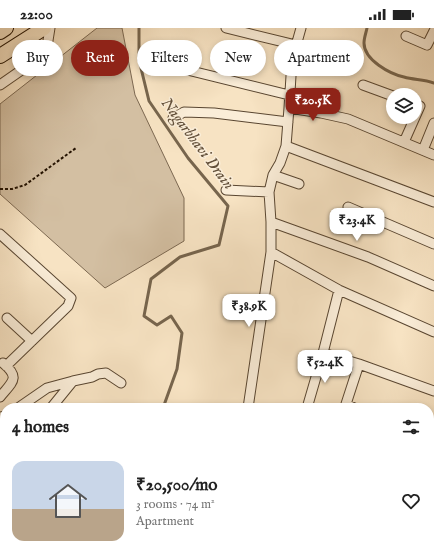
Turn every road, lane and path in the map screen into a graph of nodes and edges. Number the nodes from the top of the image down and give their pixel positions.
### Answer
1 (6, 28) edge
2 (44, 28) edge
3 (50, 28) edge
4 (226, 28) edge
5 (301, 28) edge
6 (434, 31) edge
7 (0, 32) edge
8 (406, 36) dead end
9 (278, 40) edge
10 (297, 40) edge
11 (0, 56) edge
12 (202, 74) edge
13 (291, 76) edge
14 (0, 85) edge
15 (363, 85) dead end
16 (386, 93) edge
17 (289, 95) junction
18 (289, 108) junction
19 (173, 118) dead end
20 (288, 122) junction
21 (434, 123) edge
22 (412, 124) edge
23 (404, 142) junction
24 (286, 146) junction
25 (76, 148) dead end
26 (423, 150) junction
27 (434, 155) edge
28 (273, 175) junction
29 (300, 184) dead end
30 (0, 189) edge
31 (226, 190) dead end
32 (269, 192) junction
33 (434, 202) edge
34 (348, 207) dead end
35 (271, 222) junction
36 (0, 234) edge
37 (434, 244) edge
38 (271, 252) junction
39 (434, 286) edge
40 (339, 290) junction
41 (7, 318) dead end
42 (434, 332) edge
43 (32, 341) junction
44 (323, 353) junction
45 (359, 364) junction
46 (73, 381) junction
47 (121, 383) dead end
48 (434, 392) edge
49 (0, 397) edge
50 (25, 403) edge
51 (55, 403) edge
52 (249, 403) edge
53 (308, 403) edge
54 (349, 403) edge

1 - 7 highway
2 - 11 highway
3 - 14 street
4 - 9 street
5 - 10 street
6 - 8 street
12 - 17 street
13 - 17 street
15 - 16 street
17 - 18 street
18 - 20 street
18 - 23 street
19 - 20 street
20 - 24 street
21 - 26 street
22 - 23 street
23 - 26 street
24 - 28 street
24 - 33 street
25 - 30 path
26 - 27 street
28 - 29 street
28 - 32 street
31 - 32 street
32 - 35 street
34 - 37 street
35 - 38 street
35 - 39 street
36 - 43 street
38 - 40 street
38 - 52 street
40 - 42 street
40 - 44 street
41 - 43 street
43 - 49 street
44 - 45 street
44 - 53 street
45 - 48 street
45 - 54 street
46 - 47 street
46 - 50 street
46 - 51 street

